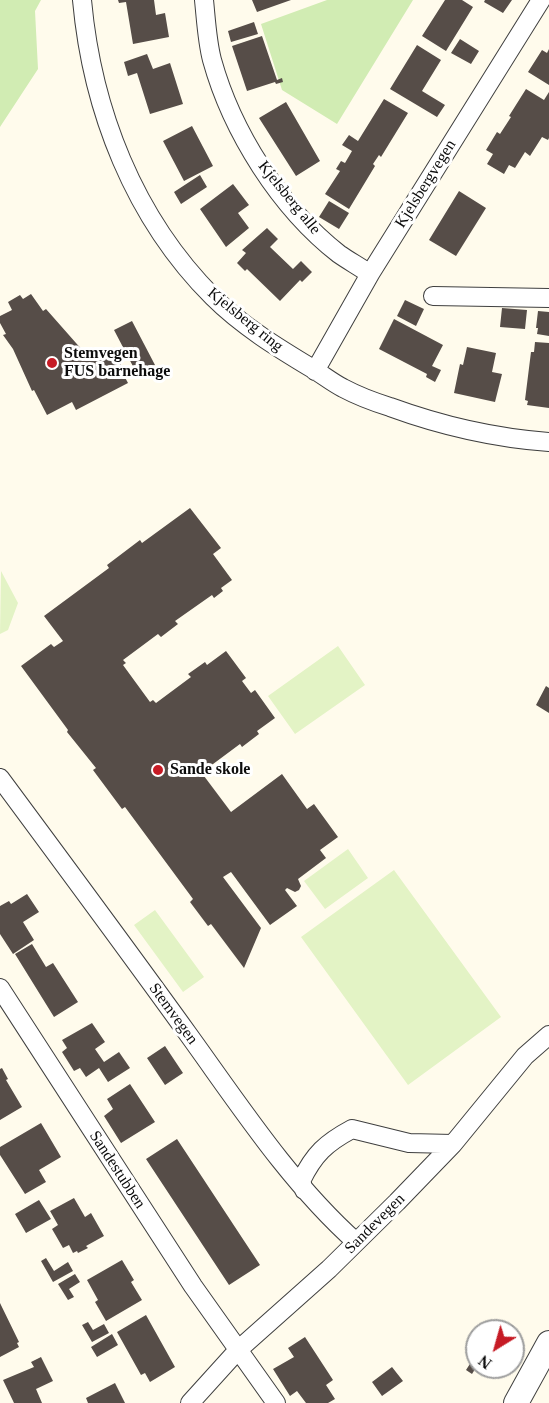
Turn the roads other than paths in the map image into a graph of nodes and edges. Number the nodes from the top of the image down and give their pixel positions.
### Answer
1 (82, 0) edge
2 (204, 0) edge
3 (541, 0) edge
4 (370, 274) junction
5 (433, 296) dead end
6 (549, 298) edge
7 (315, 371) junction
8 (549, 442) edge
9 (0, 779) edge
10 (0, 988) edge
11 (549, 1035) edge
12 (453, 1144) junction
13 (304, 1190) junction
14 (356, 1242) junction
15 (549, 1343) edge
16 (238, 1350) junction
17 (190, 1403) edge
18 (276, 1403) edge
19 (516, 1403) edge

1 - 7 street, Kjelsberg ring
2 - 4 street, Kjelsberg alle
3 - 4 street, Kjelsbergvegen
4 - 7 street, Kjelsbergvegen
5 - 6 street
7 - 8 street, Kjelsberg ring
9 - 13 street, Stemvegen
10 - 16 street, Sandestubben
11 - 12 street, Sandevegen
12 - 13 street
12 - 14 street, Sandevegen
13 - 14 street, Stemvegen
14 - 16 street, Sandevegen
15 - 19 street
16 - 17 street, Sandevegen
16 - 18 street, Sandestubben

